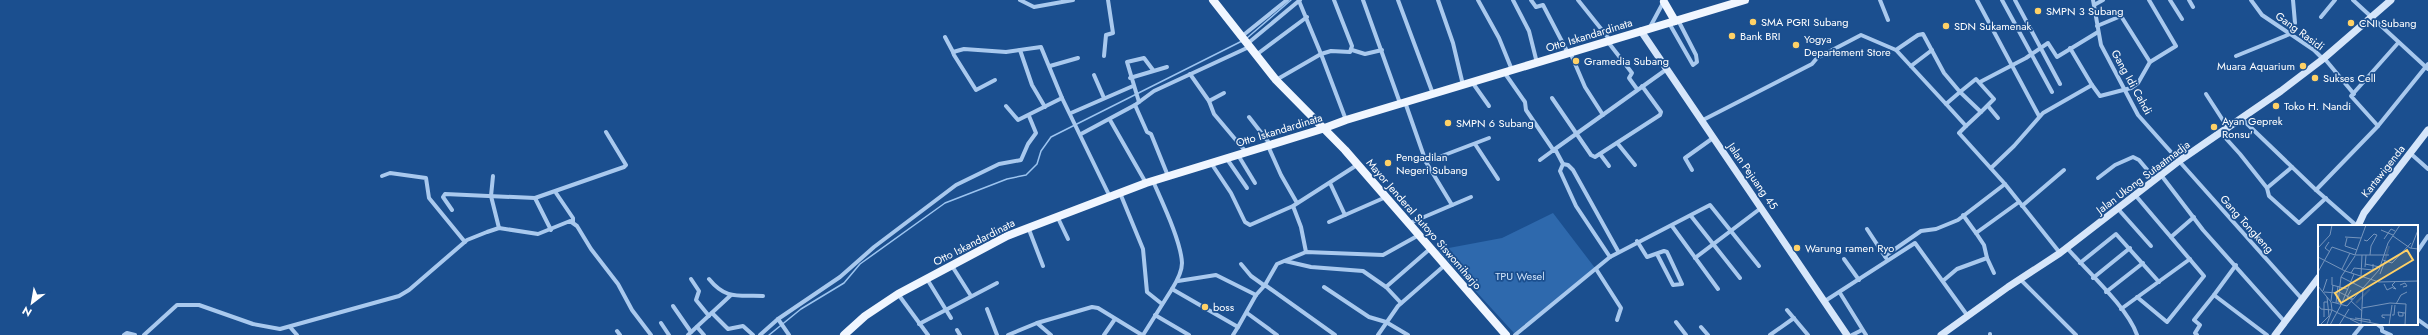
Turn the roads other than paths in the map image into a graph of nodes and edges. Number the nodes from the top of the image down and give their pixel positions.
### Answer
1 (1020, 0) edge
2 (1073, 0) edge
3 (1108, 0) edge
4 (1213, 0) edge
5 (1287, 0) edge
6 (1334, 0) edge
7 (1364, 0) edge
8 (1398, 0) edge
9 (1438, 0) edge
10 (1478, 0) edge
11 (1513, 0) edge
12 (1531, 0) edge
13 (1578, 0) edge
14 (1745, 0) edge
15 (1880, 0) edge
16 (1977, 0) edge
17 (2002, 0) edge
18 (2015, 0) edge
19 (2103, 0) edge
20 (2149, 0) edge
21 (2170, 0) edge
22 (2189, 0) edge
23 (2251, 0) edge
24 (2293, 0) edge
25 (2335, 0) edge
26 (2353, 0) edge
27 (2391, 0) edge
28 (1300, 1) edge
29 (1664, 1) edge
30 (2093, 2) edge
31 (2193, 7) dead end
32 (1307, 17) junction
33 (2321, 17) dead end
34 (2371, 17) junction
35 (2182, 19) dead end
36 (1888, 20) dead end
37 (1674, 21) junction
38 (2097, 26) junction
39 (1645, 30) junction
40 (2098, 32) junction
41 (2290, 34) junction
42 (945, 36) dead end
43 (1609, 41) junction
44 (1245, 42) junction
45 (2398, 43) junction
46 (2040, 48) junction
47 (2070, 48) junction
48 (1020, 50) junction
49 (1352, 50) junction
50 (1382, 50) junction
51 (1896, 50) junction
52 (1932, 50) junction
53 (954, 52) junction
54 (1569, 53) junction
55 (1321, 54) junction
56 (2031, 55) junction
57 (1104, 56) dead end
58 (1255, 56) junction
59 (2236, 56) dead end
60 (1078, 58) dead end
61 (2324, 58) junction
62 (2150, 62) junction
63 (1537, 63) junction
64 (1050, 66) junction
65 (1911, 66) junction
66 (2012, 66) junction
67 (1167, 67) dead end
68 (2427, 67) edge
69 (1667, 69) junction
70 (1153, 70) junction
71 (1512, 70) junction
72 (1504, 72) junction
73 (1190, 74) junction
74 (1094, 76) dead end
75 (1130, 78) junction
76 (995, 80) dead end
77 (1276, 80) junction
78 (1472, 82) junction
79 (1980, 82) junction
80 (2060, 84) dead end
81 (1463, 85) junction
82 (2092, 85) junction
83 (1642, 86) junction
84 (1134, 89) junction
85 (1637, 89) junction
86 (2124, 91) junction
87 (1960, 92) junction
88 (2052, 92) dead end
89 (1224, 93) dead end
90 (1433, 94) junction
91 (2206, 94) dead end
92 (2354, 94) junction
93 (1062, 98) junction
94 (1104, 98) junction
95 (1552, 98) dead end
96 (1209, 101) junction
97 (1140, 102) junction
98 (1403, 103) junction
99 (1946, 104) junction
100 (1135, 105) junction
101 (1006, 106) dead end
102 (1489, 106) dead end
103 (1988, 106) junction
104 (1045, 107) junction
105 (1981, 112) junction
106 (1070, 113) junction
107 (1603, 115) junction
108 (1029, 116) junction
109 (2039, 116) junction
110 (1249, 117) dead end
111 (1998, 118) dead end
112 (2242, 119) junction
113 (1110, 120) junction
114 (1346, 120) junction
115 (1701, 121) junction
116 (1966, 126) junction
117 (2378, 126) junction
118 (2228, 128) junction
119 (1322, 129) junction
120 (2428, 130) edge
121 (606, 132) dead end
122 (1080, 132) junction
123 (1577, 133) junction
124 (2221, 133) junction
125 (1489, 138) dead end
126 (1713, 138) junction
127 (1475, 144) junction
128 (1618, 144) junction
129 (1269, 145) junction
130 (1554, 150) junction
131 (1246, 152) junction
132 (2410, 153) junction
133 (1600, 154) junction
134 (1238, 155) junction
135 (1227, 159) junction
136 (1540, 160) dead end
137 (1426, 162) junction
138 (2179, 162) junction
139 (1211, 163) junction
140 (1563, 164) junction
141 (1357, 165) junction
142 (1635, 165) dead end
143 (1609, 166) dead end
144 (2292, 167) junction
145 (1991, 168) junction
146 (2428, 169) edge
147 (1692, 170) dead end
148 (2064, 170) dead end
149 (382, 176) dead end
150 (493, 176) dead end
151 (1169, 176) junction
152 (2158, 177) junction
153 (2098, 178) dead end
154 (1498, 179) dead end
155 (1150, 182) junction
156 (1255, 183) dead end
157 (1330, 183) junction
158 (2005, 184) junction
159 (1247, 188) dead end
160 (2267, 188) junction
161 (2316, 190) junction
162 (556, 193) junction
163 (1120, 193) junction
164 (491, 196) junction
165 (1471, 196) dead end
166 (2136, 196) junction
167 (1110, 197) junction
168 (1386, 197) junction
169 (535, 198) junction
170 (2326, 198) junction
171 (1298, 203) junction
172 (2020, 204) junction
173 (1452, 205) junction
174 (1293, 206) junction
175 (1761, 207) junction
176 (452, 210) dead end
177 (2119, 210) junction
178 (1345, 215) junction
179 (1963, 215) junction
180 (1057, 216) junction
181 (1691, 216) junction
182 (2194, 217) junction
183 (573, 222) junction
184 (1329, 222) dead end
185 (1410, 223) junction
186 (2356, 225) edge
187 (2358, 225) edge
188 (1672, 226) junction
189 (1028, 227) junction
190 (499, 228) junction
191 (1868, 228) dead end
192 (551, 230) junction
193 (1731, 231) junction
194 (1976, 232) junction
195 (1420, 235) junction
196 (2428, 236) edge
197 (2171, 237) junction
198 (1068, 239) dead end
199 (1637, 241) junction
200 (464, 242) junction
201 (1712, 244) junction
202 (2151, 246) dead end
203 (1431, 247) junction
204 (2067, 248) junction
205 (2130, 248) junction
206 (1618, 251) junction
207 (2418, 251) edge
208 (1306, 252) junction
209 (2060, 253) junction
210 (1657, 254) junction
211 (1610, 257) junction
212 (1695, 258) junction
213 (1886, 258) junction
214 (1987, 258) junction
215 (1844, 259) dead end
216 (2190, 259) junction
217 (1284, 261) junction
218 (2080, 263) junction
219 (2143, 263) junction
220 (1241, 264) dead end
221 (1445, 264) junction
222 (2236, 265) junction
223 (952, 266) junction
224 (1043, 266) dead end
225 (1759, 266) dead end
226 (1596, 269) junction
227 (1994, 273) dead end
228 (1740, 278) dead end
229 (2093, 278) junction
230 (691, 279) dead end
231 (709, 279) dead end
232 (927, 279) junction
233 (2020, 279) junction
234 (2318, 279) edge
235 (1178, 280) junction
236 (1859, 280) junction
237 (1944, 280) junction
238 (2159, 282) junction
239 (997, 283) dead end
240 (1265, 286) junction
241 (1324, 287) dead end
242 (1386, 287) junction
243 (1172, 289) junction
244 (1718, 289) dead end
245 (2106, 292) junction
246 (1840, 293) junction
247 (898, 294) junction
248 (731, 295) junction
249 (1256, 295) junction
250 (2214, 295) junction
251 (763, 296) dead end
252 (971, 296) junction
253 (2138, 297) junction
254 (2302, 299) junction
255 (1825, 301) junction
256 (1162, 304) junction
257 (1399, 304) junction
258 (673, 306) dead end
259 (946, 309) junction
260 (987, 309) dead end
261 (2121, 309) junction
262 (1787, 310) dead end
263 (1246, 312) junction
264 (711, 314) junction
265 (1156, 314) junction
266 (1967, 315) junction
267 (951, 318) dead end
268 (1794, 318) junction
269 (1115, 319) junction
270 (1617, 320) dead end
271 (2418, 320) edge
272 (779, 321) junction
273 (1386, 322) junction
274 (1676, 322) dead end
275 (2285, 322) junction
276 (661, 323) dead end
277 (1037, 323) junction
278 (919, 324) junction
279 (2362, 325) edge
280 (2378, 325) edge
281 (697, 327) junction
282 (1238, 327) junction
283 (1701, 327) dead end
284 (2428, 327) edge
285 (290, 328) junction
286 (958, 330) dead end
287 (1862, 330) junction
288 (690, 333) edge
289 (788, 333) edge
290 (1943, 334) edge
291 (124, 335) edge
292 (135, 335) edge
293 (144, 335) edge
294 (296, 335) edge
295 (650, 335) edge
296 (669, 335) edge
297 (704, 335) edge
298 (753, 335) edge
299 (760, 335) edge
300 (844, 335) edge
301 (928, 335) edge
302 (960, 335) edge
303 (996, 335) edge
304 (1008, 335) edge
305 (1051, 335) edge
306 (1104, 335) edge
307 (1142, 335) edge
308 (1189, 335) edge
309 (1233, 335) edge
310 (1277, 335) edge
311 (1335, 335) edge
312 (1378, 335) edge
313 (1408, 335) edge
314 (1506, 335) edge
315 (1515, 335) edge
316 (1686, 335) edge
317 (1708, 335) edge
318 (1770, 335) edge
319 (1808, 335) edge
320 (1847, 335) edge
321 (1852, 335) edge
322 (1866, 335) edge
323 (2076, 335) edge
324 (2137, 335) edge
325 (2197, 335) edge
326 (2267, 335) edge
327 (2275, 335) edge
328 (2354, 335) edge
329 (2391, 335) edge

1 - 2 street
3 - 57 street
4 - 44 main road, Mayor Jenderal Sutoyo Siswomiharjo
5 - 44 street
6 - 49 street
7 - 50 street
8 - 90 street
9 - 81 street
10 - 71 street
11 - 63 street
12 - 54 street
13 - 43 street
14 - 37 main road, Otto Iskandardinata
15 - 36 street
16 - 66 street
17 - 56 street
18 - 46 street
19 - 30 street
20 - 62 street
21 - 35 street
22 - 31 street
23 - 41 street, Gang Rasidi
24 - 41 street
25 - 33 street
26 - 34 street
27 - 34 street, Jalan Ukong Sutaatmadja
28 - 32 street
28 - 44 street
29 - 37 main road
29 - 39 street
30 - 38 street, Gang Idi Cahdi
32 - 55 street
32 - 58 street
34 - 45 street
34 - 61 street, Jalan Ukong Sutaatmadja
37 - 37 street
37 - 39 main road, Otto Iskandardinata
38 - 40 street, Gang Idi Cahdi
38 - 62 street
39 - 43 main road, Otto Iskandardinata
39 - 69 street, Jalan Pejuang 45
40 - 47 street
40 - 86 street, Gang Idi Cahdi
41 - 59 street
41 - 61 street, Gang Rasidi
42 - 53 street
43 - 54 main road, Otto Iskandardinata
43 - 85 street
44 - 58 main road, Mayor Jenderal Sutoyo Siswomiharjo
44 - 73 street
45 - 68 street
45 - 92 street
46 - 47 street
46 - 56 street
46 - 80 street
47 - 82 street
48 - 53 street
48 - 64 street
48 - 104 street
49 - 50 street
49 - 55 street
50 - 98 street
51 - 52 street
51 - 65 street
51 - 115 street
52 - 65 street
52 - 87 street
53 - 76 street
54 - 63 main road, Otto Iskandardinata
54 - 107 street
55 - 77 street
55 - 114 street
56 - 66 street
56 - 88 street
58 - 77 main road, Mayor Jenderal Sutoyo Siswomiharjo
60 - 64 street
61 - 92 street, Gang Rasidi
61 - 112 street, Jalan Ukong Sutaatmadja
62 - 86 street
63 - 71 main road, Otto Iskandardinata
64 - 93 street
65 - 99 street
66 - 79 street
66 - 109 street
67 - 70 street
68 - 117 street
69 - 83 street
69 - 115 street, Jalan Pejuang 45
70 - 75 street
70 - 75 street
71 - 72 main road, Otto Iskandardinata
72 - 78 main road, Otto Iskandardinata
72 - 130 street
73 - 96 street
73 - 97 street
74 - 94 street
75 - 84 street
77 - 119 main road, Mayor Jenderal Sutoyo Siswomiharjo
78 - 81 main road, Otto Iskandardinata
78 - 102 street
79 - 87 street
79 - 103 street
81 - 90 main road, Otto Iskandardinata
82 - 86 street
82 - 109 street
83 - 85 street
83 - 128 street
84 - 94 street
84 - 97 street
85 - 107 street
86 - 138 street, Gang Idi Cahdi
87 - 99 street
87 - 105 street
89 - 96 street
90 - 98 main road, Otto Iskandardinata
91 - 118 street
92 - 117 street, Gang Rasidi
93 - 104 street
93 - 106 street
94 - 106 street
95 - 123 street
96 - 131 street
97 - 100 street
98 - 114 main road, Otto Iskandardinata
98 - 137 street
99 - 116 street
100 - 113 street
100 - 151 street
101 - 108 street
103 - 105 street
103 - 111 street
104 - 108 street
105 - 116 street
106 - 122 street
107 - 123 street
108 - 272 street
109 - 145 street
110 - 129 street
112 - 118 street, Jalan Ukong Sutaatmadja
112 - 144 street
113 - 122 street
113 - 155 street
114 - 119 main road, Otto Iskandardinata
115 - 126 street, Jalan Pejuang 45
116 - 145 street
117 - 161 street
118 - 124 street, Jalan Ukong Sutaatmadja
119 - 129 main road, Otto Iskandardinata
119 - 141 main road, Mayor Jenderal Sutoyo Siswomiharjo
120 - 132 street, Kartawigenda
121 - 162 street
122 - 167 street
123 - 130 street
123 - 133 street
124 - 138 street, Jalan Ukong Sutaatmadja
124 - 160 street
125 - 127 street
126 - 147 street
126 - 175 street, Jalan Pejuang 45
127 - 137 street
127 - 154 street
128 - 133 street
128 - 142 street
129 - 131 main road, Otto Iskandardinata
129 - 171 street
130 - 136 street
130 - 140 street
131 - 134 main road, Otto Iskandardinata
132 - 146 street
132 - 187 street, Kartawigenda
133 - 143 street
134 - 135 main road, Otto Iskandardinata
134 - 156 street
135 - 139 main road, Otto Iskandardinata
135 - 159 street
137 - 173 street
138 - 152 street, Jalan Ukong Sutaatmadja
138 - 254 street, Gang Tongkeng
139 - 151 main road, Otto Iskandardinata
139 - 174 street
140 - 206 street
140 - 211 street
141 - 157 street
141 - 168 main road, Mayor Jenderal Sutoyo Siswomiharjo
144 - 160 street
144 - 161 street
145 - 158 street
148 - 172 street
149 - 200 street
150 - 164 street
151 - 155 main road, Otto Iskandardinata
152 - 153 street
152 - 166 street, Jalan Ukong Sutaatmadja
152 - 182 street
155 - 163 main road, Otto Iskandardinata
155 - 235 street
157 - 171 street
157 - 178 street
158 - 172 street
158 - 179 street
160 - 170 street
161 - 170 street
162 - 169 street
162 - 183 street
163 - 167 main road, Otto Iskandardinata
163 - 256 street
164 - 169 street
164 - 176 street
164 - 190 street
165 - 173 street
166 - 177 street, Jalan Ukong Sutaatmadja
166 - 197 street
167 - 180 main road, Otto Iskandardinata
168 - 178 street
168 - 185 main road, Mayor Jenderal Sutoyo Siswomiharjo
169 - 192 street
170 - 186 street
171 - 174 street
172 - 194 street
172 - 209 street
173 - 185 street
174 - 208 street
175 - 193 street
175 - 255 street, Jalan Pejuang 45
177 - 202 street
177 - 204 street, Jalan Ukong Sutaatmadja
178 - 184 street
179 - 194 street
179 - 213 street
180 - 189 main road, Otto Iskandardinata
180 - 198 street
181 - 188 street
181 - 193 street
181 - 201 street
182 - 197 street
182 - 222 street
183 - 192 street
183 - 295 street
185 - 195 main road, Mayor Jenderal Sutoyo Siswomiharjo
188 - 199 street
188 - 212 street
189 - 223 main road, Otto Iskandardinata
189 - 224 street
190 - 192 street
190 - 200 street
191 - 213 street
193 - 201 street
193 - 225 street
194 - 214 street
195 - 203 main road, Mayor Jenderal Sutoyo Siswomiharjo
195 - 208 street
196 - 207 street
197 - 216 street
199 - 206 street
199 - 210 street
200 - 285 street
201 - 212 street
201 - 228 street
203 - 221 main road, Mayor Jenderal Sutoyo Siswomiharjo
203 - 242 street
204 - 209 street, Jalan Ukong Sutaatmadja
204 - 218 street
205 - 218 street
205 - 219 street
205 - 229 street
206 - 211 street
208 - 217 street
209 - 233 street, Jalan Ukong Sutaatmadja
210 - 210 street
211 - 226 street
212 - 244 street
213 - 236 street
213 - 237 street
214 - 227 street
214 - 237 street
215 - 236 street
216 - 238 street
216 - 253 street
217 - 240 street
217 - 242 street
218 - 229 street
219 - 238 street
219 - 245 street
220 - 240 street
221 - 257 street
221 - 314 main road, Mayor Jenderal Sutoyo Siswomiharjo
222 - 250 street
222 - 275 street
223 - 232 main road, Otto Iskandardinata
223 - 252 street
226 - 270 street
226 - 315 street
229 - 245 street
230 - 264 street
231 - 248 street
232 - 247 main road, Otto Iskandardinata
232 - 259 street
233 - 266 street, Jalan Ukong Sutaatmadja
233 - 323 street
234 - 254 street
235 - 243 street
235 - 249 street
236 - 246 street
237 - 266 street
238 - 253 street
239 - 252 street
240 - 249 street
240 - 311 street
241 - 273 street
242 - 257 street
243 - 256 street
243 - 282 street
245 - 261 street
246 - 255 street
246 - 287 street
247 - 278 street
247 - 300 main road, Otto Iskandardinata
248 - 251 street
248 - 264 street
249 - 263 street
250 - 325 street
250 - 326 street
252 - 259 street
253 - 261 street
254 - 275 street
255 - 320 street, Jalan Pejuang 45
256 - 265 street
257 - 273 street
258 - 288 street
259 - 267 street
259 - 278 street
260 - 303 street
261 - 324 street
262 - 268 street
263 - 282 street
263 - 310 street
264 - 281 street
264 - 298 street
265 - 307 street
265 - 308 street
266 - 290 street, Jalan Ukong Sutaatmadja
268 - 318 street
268 - 319 street
269 - 277 street
269 - 306 street
269 - 307 street
271 - 284 street
272 - 289 street
272 - 299 street
273 - 312 street
273 - 313 street
274 - 316 street
275 - 327 street
276 - 296 street
277 - 304 street
277 - 305 street
278 - 301 street
279 - 328 street
280 - 329 street
281 - 288 street
281 - 297 street
282 - 309 street
283 - 317 street
285 - 293 street
285 - 294 street
286 - 302 street
287 - 321 street
287 - 322 street
291 - 292 street

